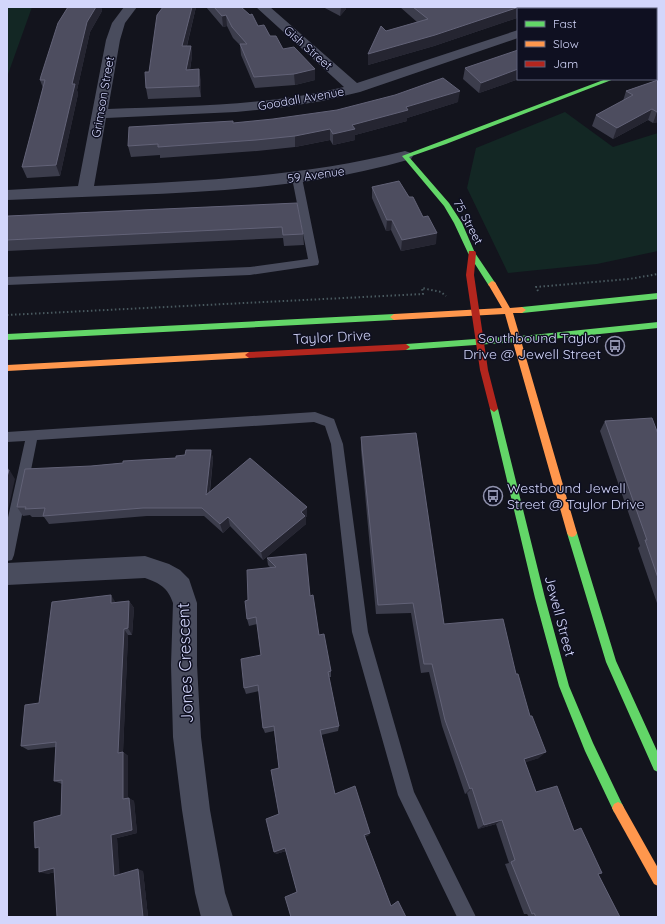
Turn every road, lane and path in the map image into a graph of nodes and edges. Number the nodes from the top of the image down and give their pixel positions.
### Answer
1 (131, 7) edge
2 (262, 7) edge
3 (517, 34) edge
4 (607, 80) edge
5 (355, 89) junction
6 (99, 114) junction
7 (405, 156) junction
8 (297, 178) junction
9 (85, 191) junction
10 (7, 195) edge
11 (472, 253) junction
12 (658, 274) edge
13 (7, 281) edge
14 (532, 293) dead end
15 (658, 296) edge
16 (448, 298) dead end
17 (508, 311) junction
18 (476, 313) junction
19 (7, 314) edge
20 (658, 325) edge
21 (7, 337) edge
22 (516, 340) junction
23 (481, 343) junction
24 (7, 368) edge
25 (32, 436) junction
26 (7, 437) edge
27 (7, 556) edge
28 (7, 574) edge
29 (658, 766) edge
30 (658, 880) edge
31 (217, 917) edge
32 (467, 917) edge

1 - 6 street, Grimson Street
2 - 5 street, Gish Street
3 - 5 street, Goodall Avenue
4 - 7 street, 59 Avenue
5 - 6 street, Goodall Avenue
6 - 9 street, Grimson Street
7 - 8 street, 59 Avenue
7 - 11 street, 75 Street
8 - 9 street, 59 Avenue
8 - 13 lane
9 - 10 street, 59 Avenue
11 - 17 street
11 - 18 street, 75 Street
12 - 14 path
15 - 17 street, Taylor Drive
16 - 19 path
17 - 18 street, Taylor Drive
17 - 22 street
18 - 21 street, Taylor Drive
18 - 23 street, 75 Street
20 - 22 street, Taylor Drive
22 - 23 street, Taylor Drive
22 - 29 street
23 - 24 street, Taylor Drive
23 - 30 street, Jewell Street
25 - 26 lane
25 - 27 lane
25 - 32 lane
28 - 31 street, Jones Crescent

